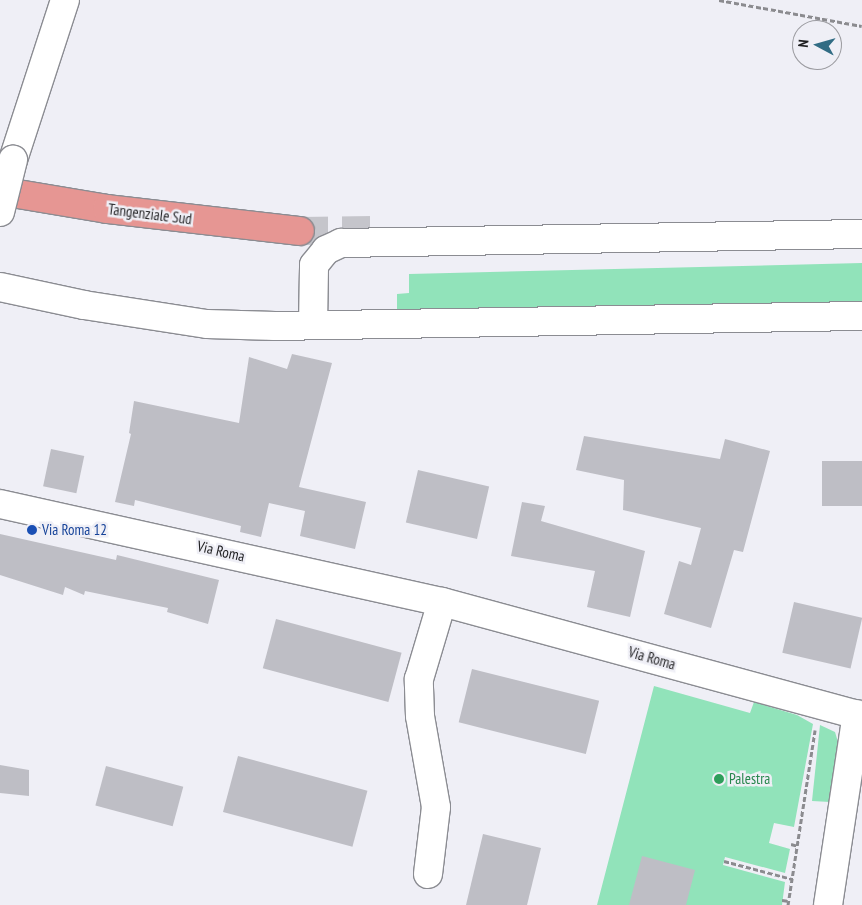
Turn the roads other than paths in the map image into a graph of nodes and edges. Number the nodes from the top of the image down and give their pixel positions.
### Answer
1 (65, 0) edge
2 (0, 191) edge
3 (0, 212) edge
4 (300, 231) tunnel mouth
5 (862, 234) edge
6 (0, 287) edge
7 (862, 316) edge
8 (313, 325) junction
9 (0, 504) edge
10 (442, 602) junction
11 (860, 715) edge
12 (428, 874) dead end
13 (828, 905) edge

1 - 3 street, bridge
2 - 4 highway, Tangenziale Sud
5 - 8 street
6 - 8 street
7 - 8 street
9 - 10 street, Via Roma
10 - 11 street, Via Roma
10 - 12 street
11 - 13 street

